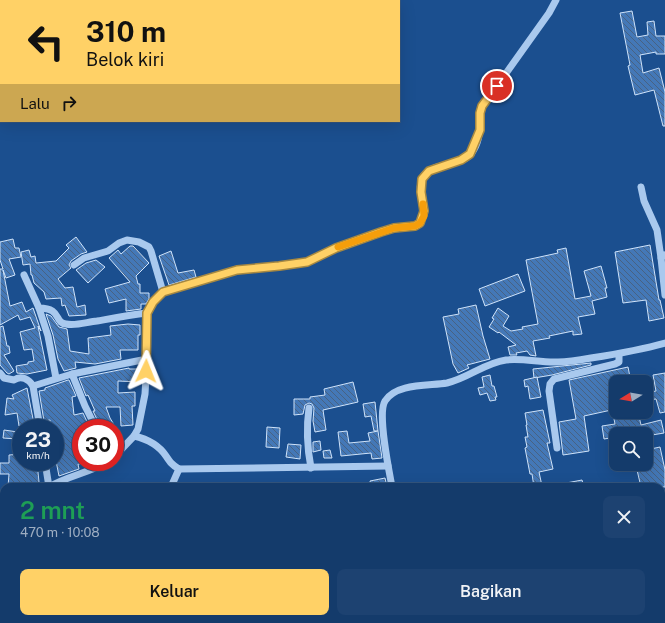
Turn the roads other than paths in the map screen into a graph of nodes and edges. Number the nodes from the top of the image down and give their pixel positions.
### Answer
1 (556, 0) edge
2 (641, 187) dead end
3 (663, 256) edge
4 (74, 265) dead end
5 (24, 275) dead end
6 (163, 292) junction
7 (665, 293) edge
8 (39, 308) junction
9 (147, 313) junction
10 (665, 343) edge
11 (619, 354) junction
12 (147, 359) junction
13 (0, 374) edge
14 (72, 374) junction
15 (56, 378) junction
16 (33, 386) junction
17 (309, 408) dead end
18 (38, 419) edge
19 (92, 419) edge
20 (134, 436) junction
21 (124, 447) edge
22 (556, 448) dead end
23 (388, 466) junction
24 (311, 468) junction
25 (179, 469) junction
26 (46, 471) edge
27 (88, 471) edge
28 (48, 483) edge
29 (56, 483) edge
30 (173, 483) edge
31 (391, 483) edge

1 - 6 street
2 - 3 street
3 - 7 street
4 - 6 street
5 - 8 street
6 - 9 street
8 - 9 street
8 - 15 street
9 - 12 street
10 - 11 street
11 - 22 street
11 - 23 street
12 - 14 street
12 - 20 street
13 - 16 street
14 - 15 street
14 - 19 street
15 - 16 street
16 - 18 street
17 - 24 street
20 - 21 street
20 - 25 street
23 - 24 street
23 - 31 street
24 - 25 street
25 - 30 street
26 - 28 street
27 - 29 street

